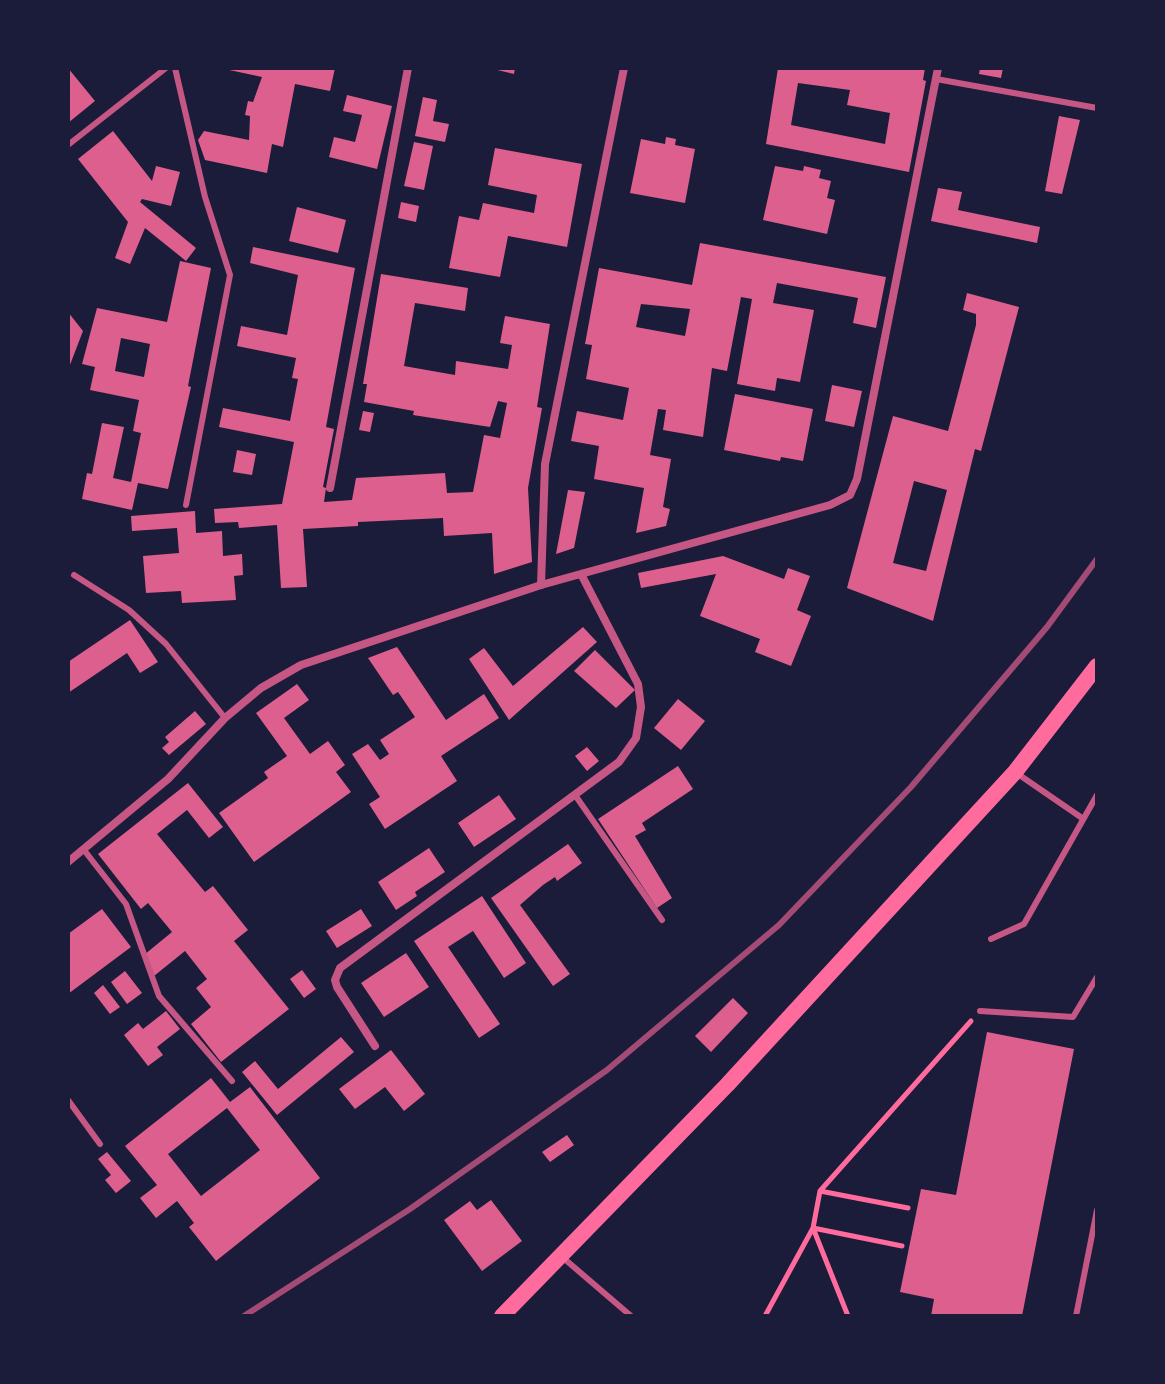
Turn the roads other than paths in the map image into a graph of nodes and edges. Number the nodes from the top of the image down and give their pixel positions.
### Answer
1 (166, 68) edge
2 (175, 68) edge
3 (408, 68) edge
4 (624, 68) edge
5 (938, 68) edge
6 (936, 79) junction
7 (1097, 108) edge
8 (68, 145) edge
9 (330, 488) dead end
10 (186, 505) dead end
11 (581, 574) junction
12 (74, 575) dead end
13 (541, 585) junction
14 (1097, 666) edge
15 (225, 718) junction
16 (1015, 772) junction
17 (575, 795) junction
18 (1097, 795) edge
19 (1082, 818) junction
20 (84, 850) junction
21 (68, 862) edge
22 (662, 920) dead end
23 (991, 939) dead end
24 (1097, 977) edge
25 (980, 1011) road end
26 (375, 1046) dead end
27 (232, 1081) dead end
28 (68, 1100) edge
29 (100, 1144) dead end
30 (1097, 1210) edge
31 (561, 1256) junction
32 (502, 1316) edge
33 (631, 1316) edge
34 (1076, 1316) edge

1 - 8 lane
2 - 10 lane
3 - 9 street
4 - 13 street
5 - 6 street
6 - 7 lane
6 - 11 street
11 - 13 street
11 - 17 street
12 - 15 lane
13 - 15 street
14 - 16 main road
15 - 20 street
16 - 19 lane
16 - 31 main road
17 - 22 lane
17 - 26 street
18 - 19 lane
19 - 23 lane
20 - 21 street
20 - 27 lane
24 - 25 lane
28 - 29 lane
30 - 34 lane
31 - 32 main road
31 - 33 lane

